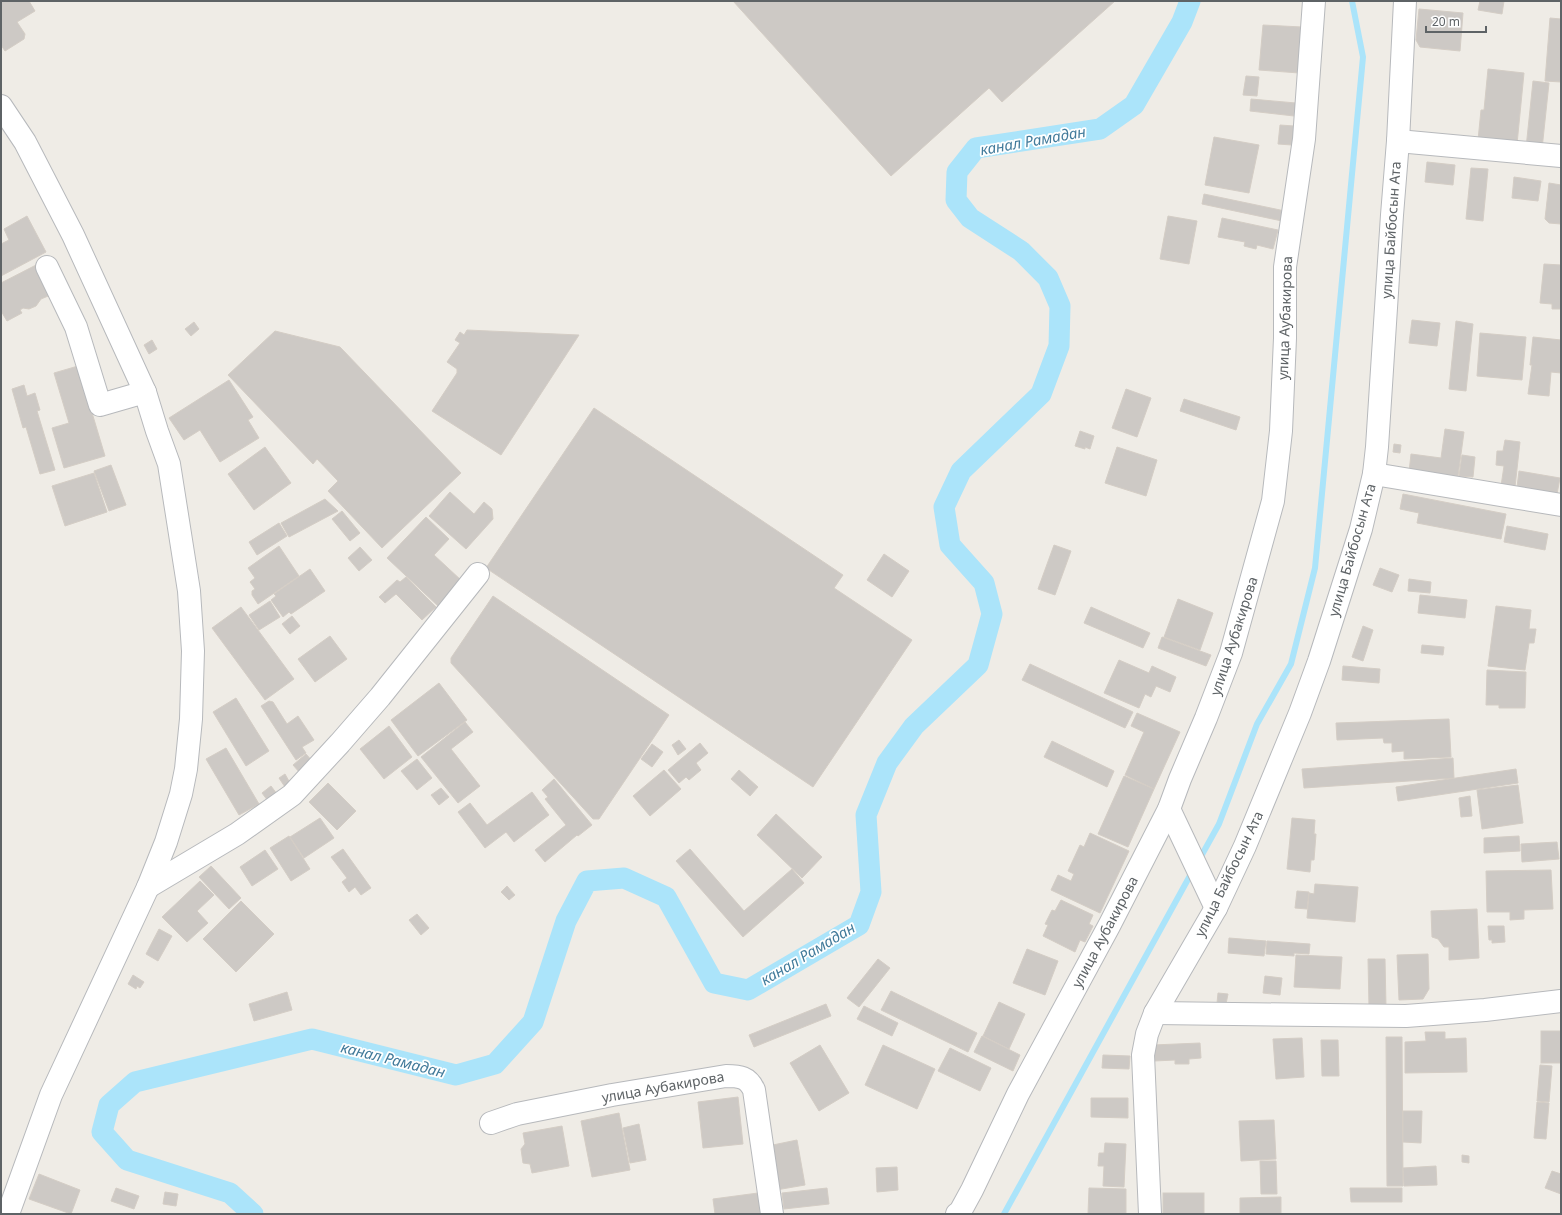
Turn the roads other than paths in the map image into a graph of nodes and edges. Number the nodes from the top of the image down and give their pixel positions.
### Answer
1 (1314, 1) edge
2 (1405, 1) edge
3 (1, 106) edge
4 (1398, 141) junction
5 (1561, 156) edge
6 (47, 267) dead end
7 (145, 392) junction
8 (1374, 474) junction
9 (1561, 505) edge
10 (478, 574) dead end
11 (1169, 809) junction
12 (148, 887) junction
13 (1216, 908) junction
14 (1561, 1001) edge
15 (1155, 1013) junction
16 (491, 1123) dead end
17 (8, 1214) edge
18 (772, 1214) edge
19 (957, 1214) edge
20 (1150, 1214) edge

1 - 11 street, улица Аубакирова
2 - 4 street, улица Байбосын Ата
3 - 7 street
4 - 5 street
4 - 8 street, улица Байбосын Ата
6 - 7 street
7 - 12 street
8 - 9 street
8 - 13 street, улица Байбосын Ата
10 - 12 street
11 - 13 street
11 - 19 street, улица Аубакирова
12 - 17 street
13 - 15 street, улица Байбосын Ата
14 - 15 street
15 - 20 street, улица Байбосын Ата
16 - 18 street, улица Аубакирова

